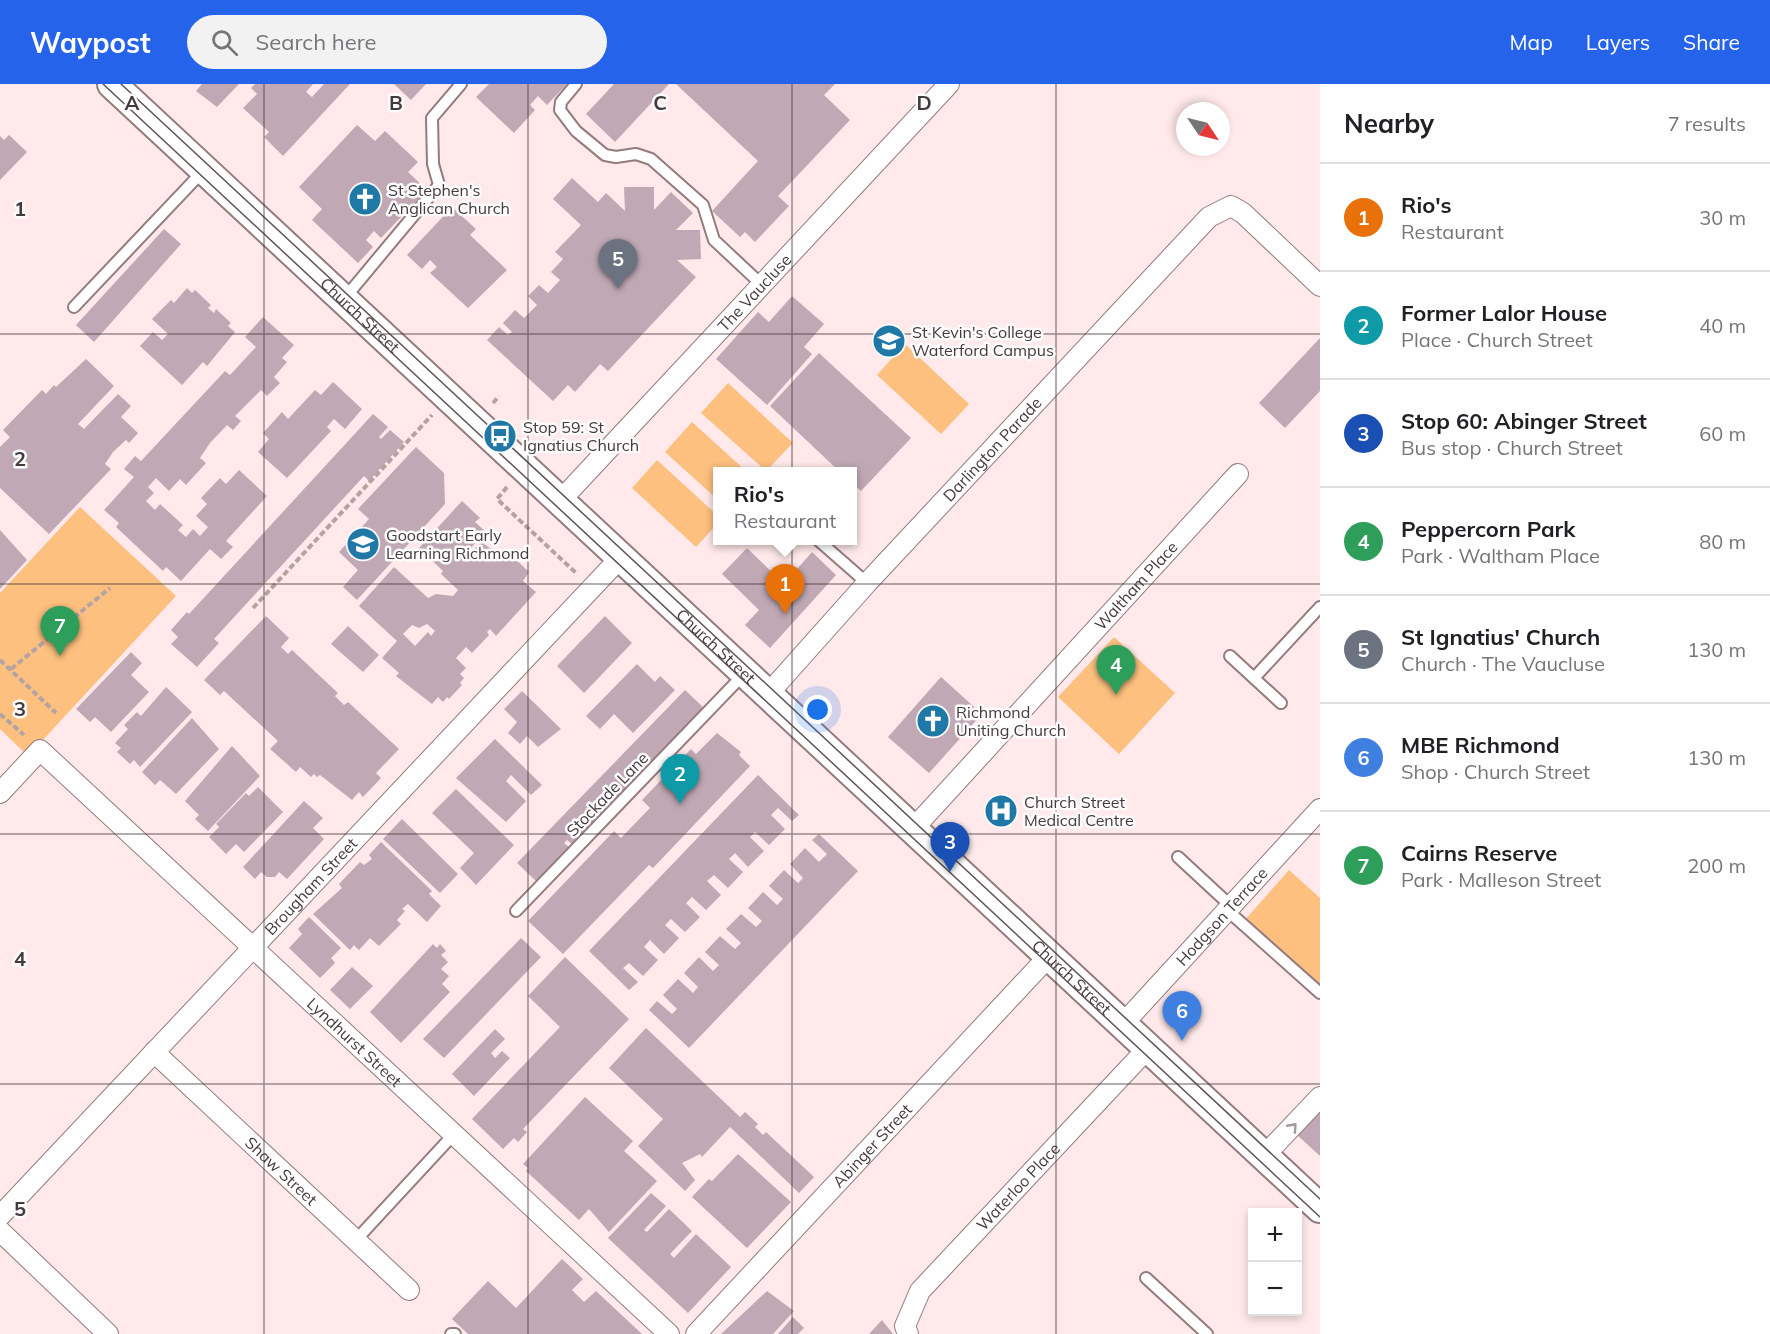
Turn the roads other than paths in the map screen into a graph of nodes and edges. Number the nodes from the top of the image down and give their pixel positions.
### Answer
1 (112, 84) edge
2 (461, 84) edge
3 (576, 84) edge
4 (949, 84) edge
5 (204, 170) junction
6 (761, 284) junction
7 (1320, 286) edge
8 (344, 299) junction
9 (74, 307) dead end
10 (1238, 474) dead end
11 (560, 501) junction
12 (824, 545) edge
13 (621, 557) junction
14 (867, 583) junction
15 (1320, 607) edge
16 (1230, 656) dead end
17 (745, 673) junction
18 (1254, 678) junction
19 (768, 694) junction
20 (1281, 703) dead end
21 (0, 794) edge
22 (1320, 809) edge
23 (913, 829) junction
24 (1178, 857) dead end
25 (1230, 909) junction
26 (516, 911) dead end
27 (254, 948) junction
28 (1049, 956) junction
29 (1320, 993) edge
30 (1123, 1024) junction
31 (1149, 1048) junction
32 (154, 1052) junction
33 (1320, 1097) edge
34 (454, 1134) junction
35 (1264, 1156) junction
36 (1320, 1208) edge
37 (0, 1216) edge
38 (0, 1231) edge
39 (356, 1241) junction
40 (1146, 1278) dead end
41 (408, 1290) dead end
42 (108, 1334) edge
43 (669, 1334) edge
44 (696, 1334) edge
45 (908, 1334) edge
46 (1207, 1334) edge

1 - 5 main road, Church Street
2 - 8 lane
3 - 6 lane
4 - 6 street, The Vaucluse
5 - 8 main road, Church Street
5 - 9 lane
6 - 11 street, The Vaucluse
7 - 14 street, Darlington Parade
8 - 11 main road, Church Street
10 - 23 street, Waltham Place
11 - 13 main road, Church Street
12 - 14 lane
13 - 17 main road, Church Street
13 - 27 street, Brougham Street
14 - 19 street, Darlington Parade
15 - 18 lane
16 - 18 lane
17 - 19 main road, Church Street
17 - 26 lane, Stockade Lane
18 - 20 lane
19 - 23 main road, Church Street
21 - 27 street, Lyndhurst Street
22 - 25 street, Hodgson Terrace
23 - 28 main road, Church Street
24 - 25 lane
25 - 29 lane
25 - 30 street, Hodgson Terrace
27 - 32 street, Brougham Street
27 - 34 street, Lyndhurst Street
28 - 30 main road, Church Street
28 - 44 street, Abinger Street
30 - 31 main road, Church Street
31 - 35 main road, Church Street
31 - 45 street, Waterloo Place
32 - 37 street, Brougham Street
32 - 39 street, Shaw Street
35 -> 33 street
34 - 39 lane
34 - 43 street, Lyndhurst Street
35 - 36 main road, Church Street
38 - 42 street
39 - 41 street, Shaw Street
40 - 46 lane

